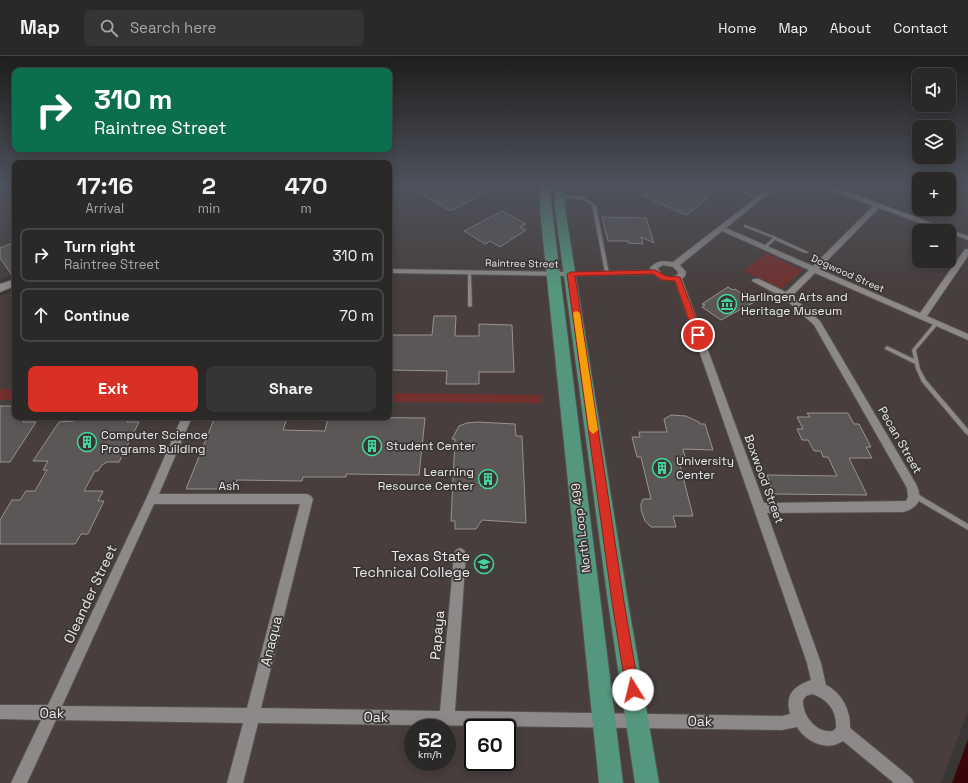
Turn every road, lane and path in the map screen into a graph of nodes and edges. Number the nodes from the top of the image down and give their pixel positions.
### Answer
1 (548, 220) edge
2 (561, 220) edge
3 (597, 220) edge
4 (731, 220) edge
5 (863, 220) edge
6 (919, 220) edge
7 (930, 224) edge
8 (745, 226) dead end
9 (720, 228) junction
10 (956, 234) edge
11 (775, 238) junction
12 (968, 238) edge
13 (765, 247) junction
14 (968, 251) edge
15 (806, 252) dead end
16 (675, 265) junction
17 (814, 268) junction
18 (392, 271) edge
19 (469, 272) junction
20 (655, 272) junction
21 (607, 273) junction
22 (562, 274) junction
23 (678, 279) junction
24 (756, 281) dead end
25 (12, 283) edge
26 (0, 288) edge
27 (787, 296) junction
28 (470, 306) dead end
29 (922, 316) junction
30 (937, 323) junction
31 (968, 337) edge
32 (887, 348) dead end
33 (917, 363) junction
34 (186, 420) edge
35 (968, 433) edge
36 (914, 495) junction
37 (151, 499) junction
38 (307, 499) joint
39 (760, 508) junction
40 (968, 527) edge
41 (460, 554) dead end
42 (820, 690) junction
43 (0, 712) edge
44 (51, 713) junction
45 (252, 715) junction
46 (447, 718) junction
47 (800, 719) junction
48 (603, 720) junction
49 (637, 720) junction
50 (842, 731) junction
51 (19, 783) edge
52 (235, 783) edge
53 (611, 783) edge
54 (647, 783) edge
55 (906, 783) edge

1 - 22 main road
2 - 22 main road
3 - 21 lane
4 - 9 street
5 - 17 street
6 - 7 street
8 - 11 lane
9 - 13 street, Dogwood Street
9 - 16 street
10 - 12 street
11 - 13 lane
11 - 15 lane
13 - 17 street, Dogwood Street
14 - 29 street
16 - 20 street
16 - 23 street, Boxwood Street
17 - 27 street
17 - 29 street, Dogwood Street
18 - 19 street, Raintree Street
19 - 22 street, Raintree Street
19 - 28 lane
20 - 21 street, Raintree Street
20 - 23 street
21 - 22 street, Raintree Street
22 - 48 main road, North Loop 499
22 - 49 main road, North Loop 499
23 - 39 street, Boxwood Street
24 - 27 street, Pecan Street
25 - 26 street
27 - 36 street, Pecan Street
29 - 30 street, Dogwood Street
30 - 31 street, Dogwood Street
30 - 33 lane
32 - 33 lane
33 - 35 lane
34 - 37 street, Oleander Street
36 - 39 street
36 - 40 lane
37 - 38 street, Ash
37 - 44 street, Oleander Street
38 - 45 street, Anaqua
39 - 42 street, Boxwood Street
41 - 46 street, Papaya
42 - 47 street
42 - 50 street
43 - 44 street, Oak
44 - 45 street, Oak
44 - 51 street, Oleander Street
45 - 46 street, Oak
45 - 52 street, Anaqua
46 - 48 street, Oak
47 - 49 street, Oak
47 - 50 street
48 - 49 street, Oak
48 - 53 main road, North Loop 499
49 - 54 main road, North Loop 499
50 - 55 street

